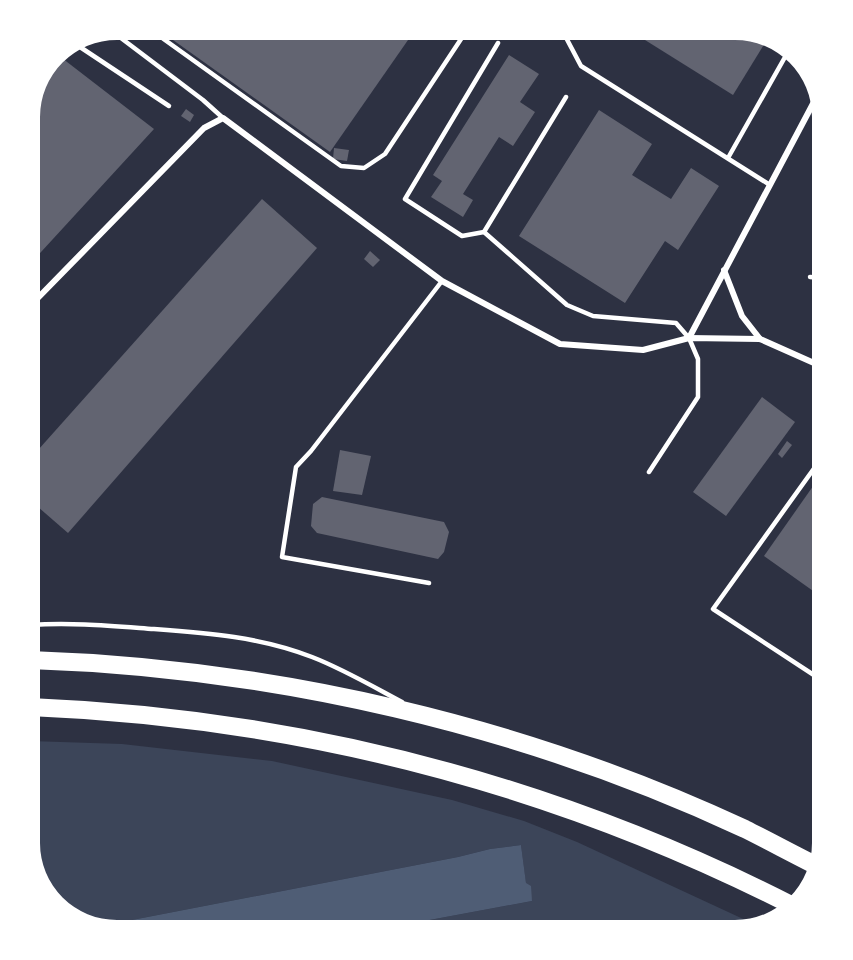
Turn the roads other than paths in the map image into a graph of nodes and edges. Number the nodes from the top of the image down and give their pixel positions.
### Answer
1 (124, 40) edge
2 (165, 40) edge
3 (460, 41) edge
4 (568, 41) edge
5 (498, 43) dead end
6 (83, 49) edge
7 (784, 59) edge
8 (566, 97) dead end
9 (169, 106) dead end
10 (811, 107) edge
11 (223, 118) junction
12 (728, 158) junction
13 (770, 185) junction
14 (484, 232) junction
15 (724, 270) junction
16 (442, 281) junction
17 (41, 295) edge
18 (690, 338) junction
19 (760, 339) junction
20 (812, 362) edge
21 (812, 471) edge
22 (649, 472) dead end
23 (429, 583) dead end
24 (40, 625) edge
25 (40, 661) edge
26 (812, 674) edge
27 (40, 708) edge
28 (434, 718) junction
29 (809, 862) edge
30 (784, 902) edge

1 - 11 lane
2 - 3 lane
4 - 12 lane
5 - 14 lane
6 - 9 lane
7 - 12 lane
8 - 14 lane
10 - 13 street
11 - 16 street
11 - 17 street
12 - 13 lane
13 - 15 street
14 - 18 lane
15 - 18 street
15 - 19 street
16 - 18 street
16 - 23 lane
18 - 19 street
18 - 22 lane
19 - 20 street
21 - 26 lane
24 - 28 lane
25 - 28 highway
27 - 30 highway
28 - 29 highway

